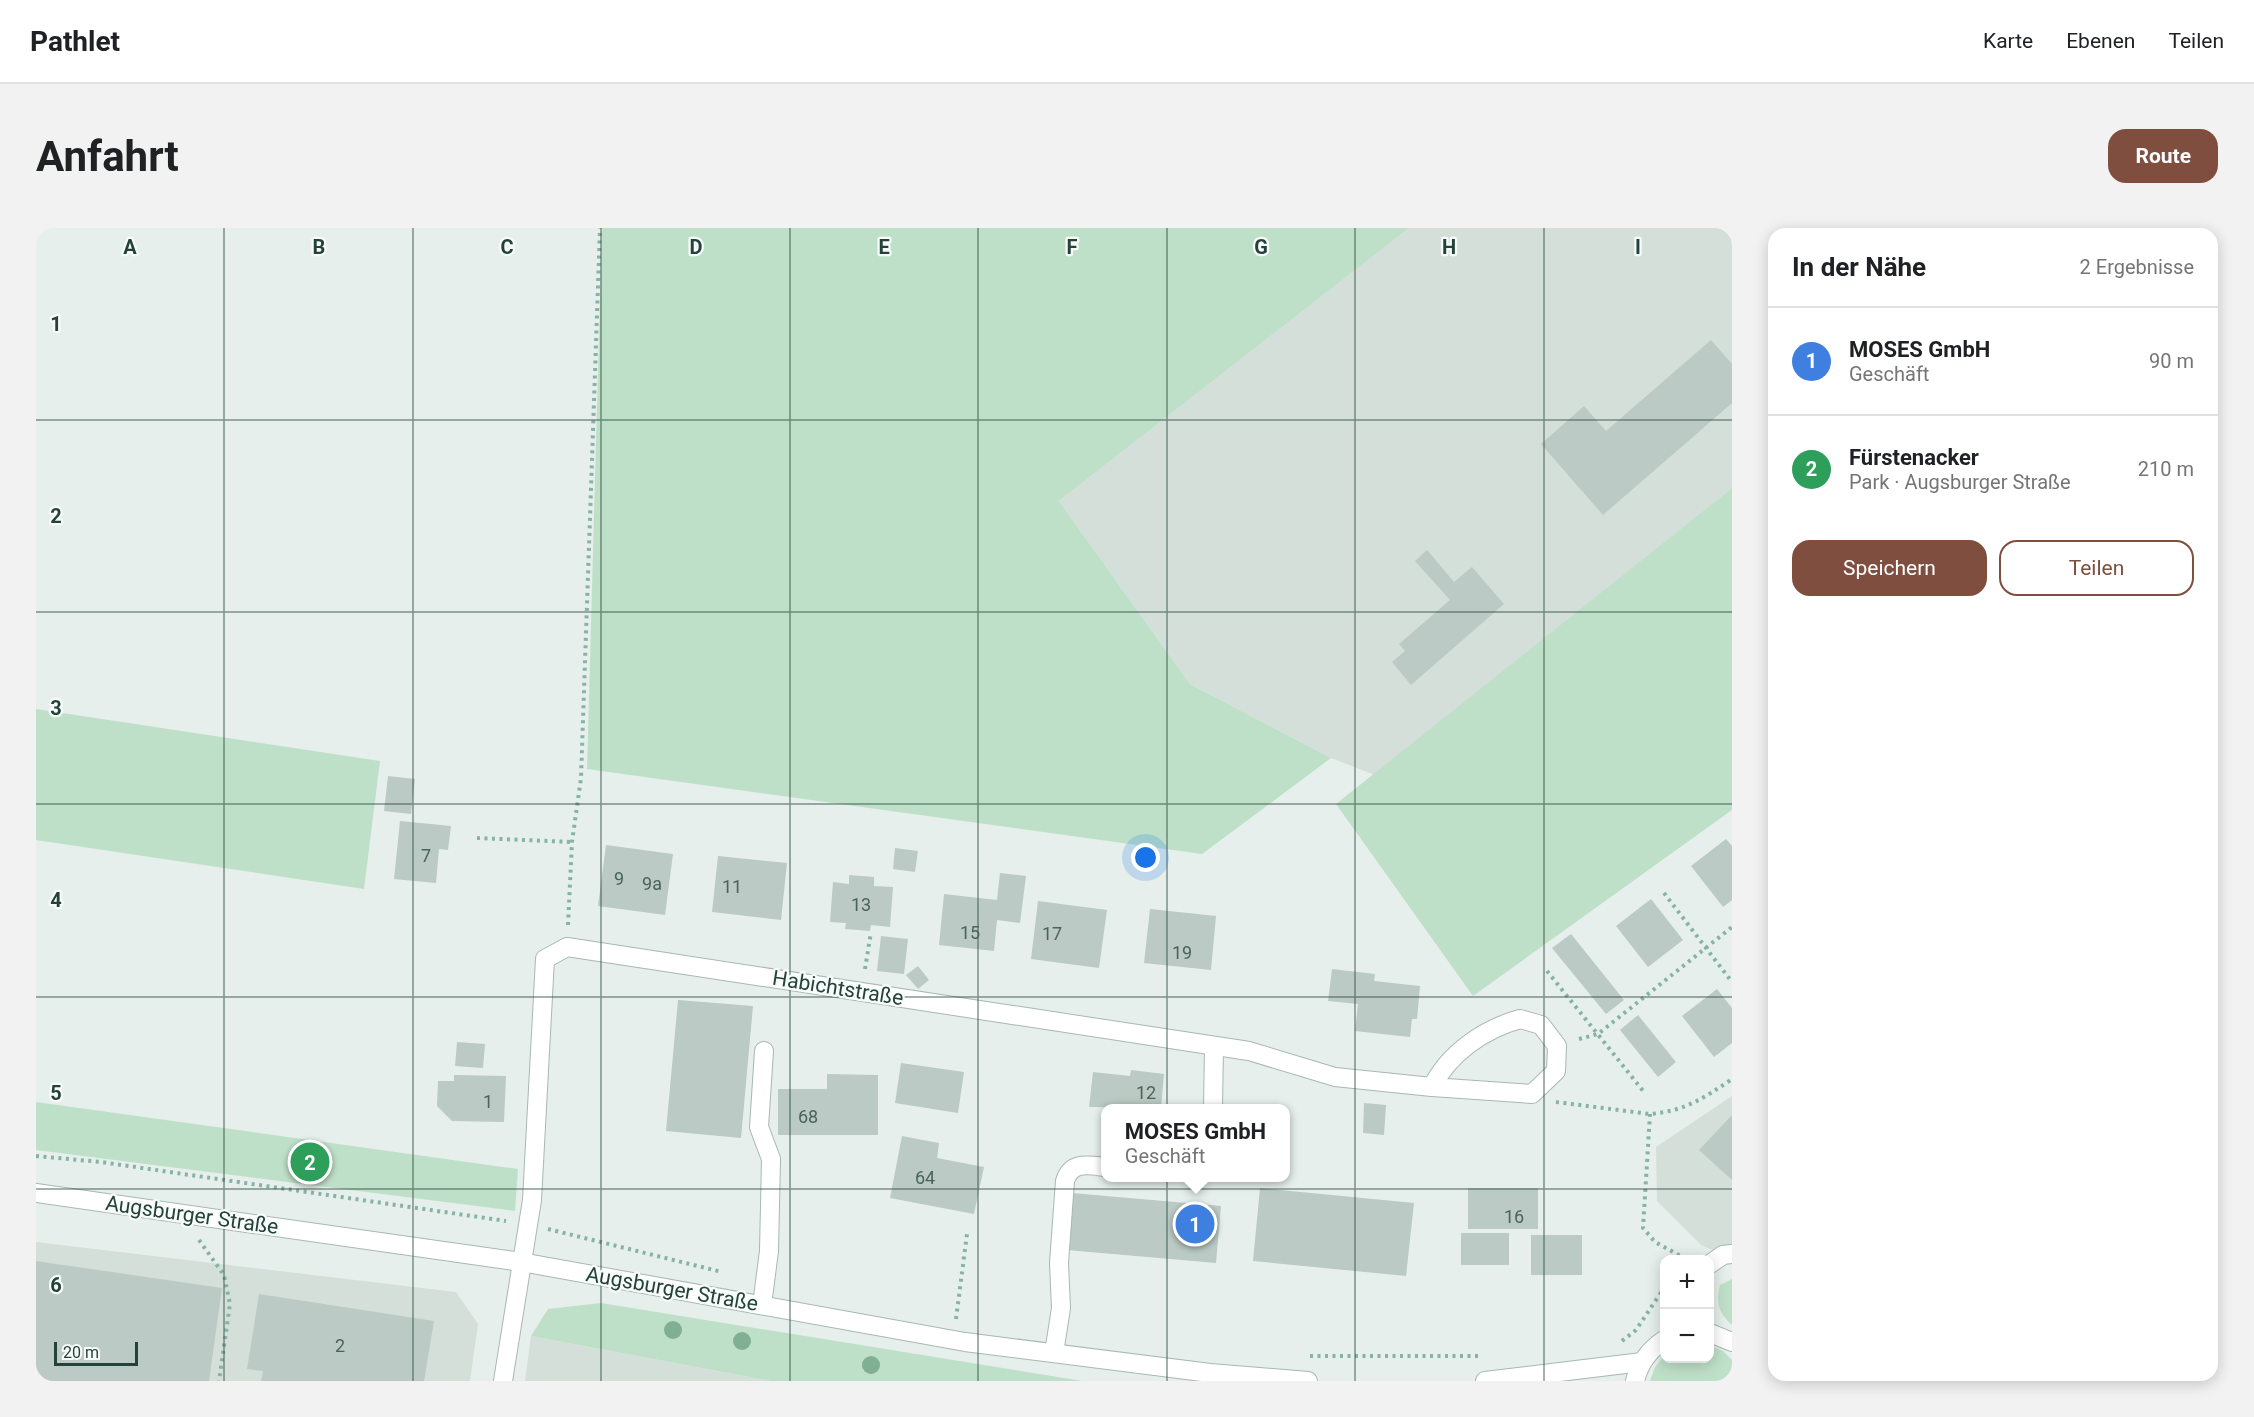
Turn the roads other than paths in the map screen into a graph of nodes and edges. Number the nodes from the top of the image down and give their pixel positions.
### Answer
1 (1214, 1046) junction
2 (764, 1051) dead end
3 (1432, 1087) junction
4 (1213, 1104) edge
5 (1101, 1167) edge
6 (36, 1193) edge
7 (1732, 1254) edge
8 (1714, 1261) edge
9 (521, 1262) junction
10 (762, 1305) junction
11 (1714, 1335) edge
12 (1732, 1342) edge
13 (1660, 1344) edge
14 (1054, 1353) junction
15 (1642, 1362) junction
16 (503, 1381) edge
17 (1308, 1381) edge
18 (1485, 1381) edge
19 (1635, 1381) edge

1 - 3 street, Habichtstraße
1 - 4 street
1 - 9 street, Habichtstraße
2 - 10 street
3 - 3 street, Habichtstraße
5 - 14 street
6 - 9 street, Augsburger Straße
7 - 8 street
9 - 10 street, Augsburger Straße
9 - 16 street
10 - 14 street, Augsburger Straße
11 - 12 street
13 - 15 street
14 - 17 street, Augsburger Straße
15 - 18 street
15 - 19 street

